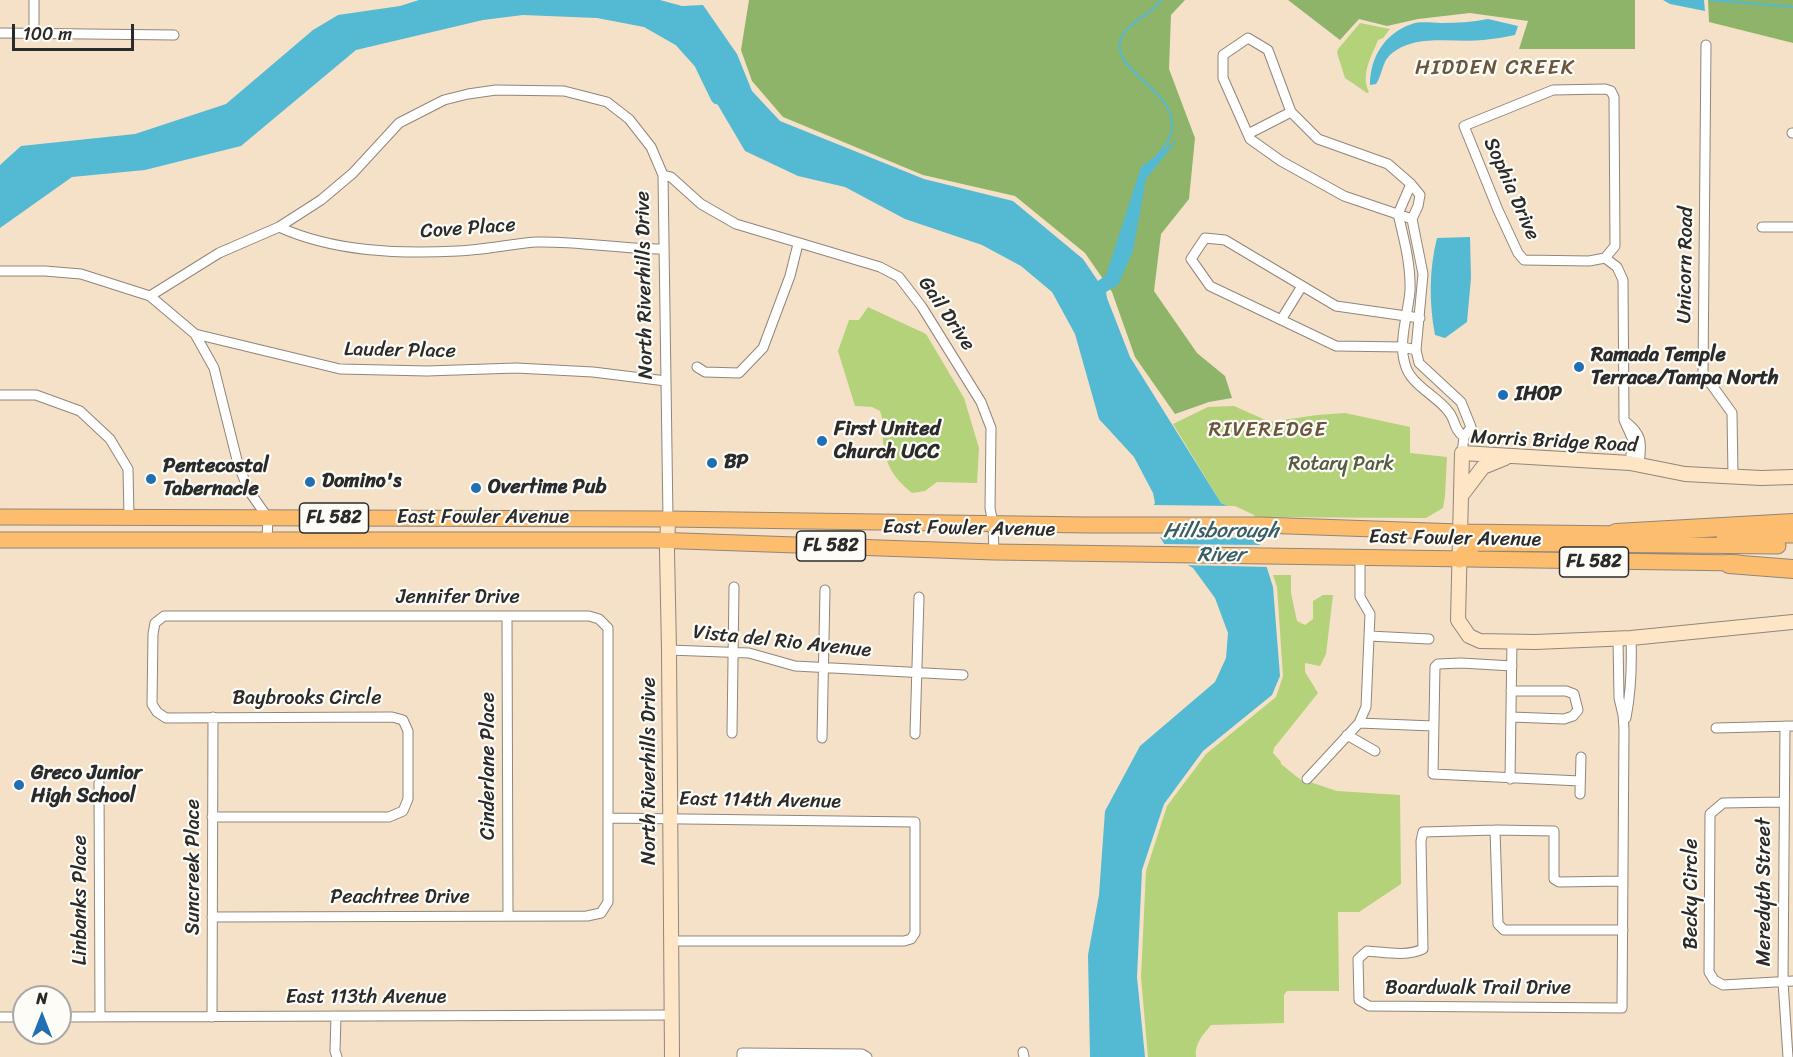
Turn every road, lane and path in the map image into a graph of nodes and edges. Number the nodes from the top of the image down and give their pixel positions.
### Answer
1 (34, 0) edge
2 (0, 33) edge
3 (34, 35) junction
4 (174, 35) dead end
5 (1706, 45) dead end
6 (1291, 112) junction
7 (1248, 134) junction
8 (663, 176) junction
9 (1411, 184) junction
10 (1398, 214) junction
11 (1412, 219) junction
12 (279, 227) junction
13 (1762, 227) dead end
14 (1793, 227) edge
15 (798, 243) junction
16 (663, 249) junction
17 (1419, 250) junction
18 (1407, 252) junction
19 (1605, 258) junction
20 (0, 271) edge
21 (1302, 286) junction
22 (150, 296) junction
23 (1407, 317) junction
24 (1420, 318) junction
25 (1281, 320) junction
26 (195, 334) junction
27 (1403, 347) junction
28 (1416, 350) junction
29 (697, 367) dead end
30 (666, 381) junction
31 (0, 395) edge
32 (1464, 437) junction
33 (1462, 453) junction
34 (1510, 455) junction
35 (1634, 464) junction
36 (1732, 476) junction
37 (1793, 477) edge
38 (1461, 496) junction
39 (0, 517) edge
40 (129, 517) junction
41 (268, 518) junction
42 (669, 519) junction
43 (1793, 523) edge
44 (993, 524) junction
45 (1460, 532) junction
46 (1616, 533) junction
47 (1793, 535) edge
48 (267, 539) junction
49 (0, 540) edge
50 (668, 540) junction
51 (1793, 546) edge
52 (994, 552) junction
53 (1360, 559) junction
54 (1459, 560) junction
55 (1793, 562) edge
56 (1729, 564) junction
57 (1793, 569) edge
58 (734, 587) dead end
59 (825, 590) dead end
60 (919, 597) dead end
61 (507, 616) junction
62 (1793, 622) edge
63 (1369, 636) junction
64 (1429, 639) dead end
65 (1624, 639) junction
66 (1512, 641) junction
67 (669, 650) junction
68 (733, 651) junction
69 (1512, 666) junction
70 (824, 668) junction
71 (916, 673) junction
72 (963, 675) dead end
73 (1511, 692) junction
74 (213, 717) junction
75 (1511, 717) junction
76 (1359, 723) junction
77 (1433, 726) junction
78 (1789, 726) edge
79 (1716, 728) dead end
80 (732, 733) dead end
81 (915, 734) dead end
82 (1347, 735) junction
83 (822, 738) dead end
84 (1375, 751) dead end
85 (1581, 757) dead end
86 (1307, 779) dead end
87 (1510, 779) junction
88 (1580, 782) junction
89 (99, 783) dead end
90 (1580, 794) dead end
91 (1783, 802) junction
92 (212, 817) junction
93 (609, 818) junction
94 (669, 818) junction
95 (1495, 830) junction
96 (1623, 881) junction
97 (508, 916) junction
98 (587, 916) joint
99 (212, 917) junction
100 (1623, 930) junction
101 (672, 941) junction
102 (1788, 981) edge
103 (672, 1015) junction
104 (336, 1016) junction
105 (72, 1017) edge
106 (100, 1017) junction
107 (212, 1017) junction
108 (337, 1057) edge
109 (672, 1057) edge
110 (742, 1057) edge
111 (867, 1057) edge
112 (1788, 1057) edge

1 - 3 street
2 - 3 street
3 - 4 street
5 - 36 street, Unicorn Road
6 - 7 street
6 - 7 street
6 - 9 street
7 - 10 street
8 - 12 street, North Riverhills Drive
8 - 15 street, Gail Drive
8 - 16 street, North Riverhills Drive
9 - 10 street
9 - 11 street
10 - 11 street
10 - 18 street
11 - 17 street
12 - 16 street, Cove Place
12 - 22 street, North Riverhills Drive
13 - 14 street
15 - 29 street
15 - 44 street, Gail Drive
16 - 30 street, North Riverhills Drive
17 - 18 street
17 - 24 street
18 - 23 street
19 - 19 street, Sophia Drive
19 - 35 street
20 - 22 street
21 - 23 street
21 - 25 street
21 - 25 street
22 - 26 street, Lauder Place
23 - 24 street
23 - 27 street
24 - 28 street
25 - 27 street
26 - 30 street, Lauder Place
26 - 41 street
27 - 28 street
27 - 32 street
28 - 32 street
30 - 42 street, North Riverhills Drive
31 - 40 street
32 - 33 street
33 - 34 street, Morris Bridge Road
33 - 38 street, Morris Bridge Road
34 - 35 street, Morris Bridge Road
34 - 38 street
35 - 36 street, Morris Bridge Road
36 - 37 street, Morris Bridge Road
38 - 45 street, Morris Bridge Road
39 - 40 main road, East Fowler Avenue / FL 582
40 - 41 main road, East Fowler Avenue / FL 582
41 - 42 main road, East Fowler Avenue / FL 582
41 - 48 street
42 - 44 main road, East Fowler Avenue / FL 582
42 - 50 street, North Riverhills Drive
43 - 46 highway
44 - 45 main road, East Fowler Avenue / FL 582
44 - 52 street, Gail Drive
45 - 46 main road, East Fowler Avenue / FL 582
45 - 54 street, Morris Bridge Road
46 - 47 main road, East Fowler Avenue / FL 582
48 - 49 main road, East Fowler Avenue / FL 582
48 - 50 main road, East Fowler Avenue / FL 582
50 - 52 main road, East Fowler Avenue / FL 582
50 - 67 street, North Riverhills Drive
51 - 54 main road
52 - 53 main road, East Fowler Avenue / FL 582
53 - 54 main road, East Fowler Avenue / FL 582
53 - 63 street
54 - 56 main road, East Fowler Avenue / FL 582
54 - 66 street, Morris Bridge Road
55 - 56 main road, East Fowler Avenue / FL 582
56 - 57 highway
58 - 68 street
59 - 70 street
60 - 71 street
61 - 74 street, Jennifer Drive
61 - 93 street, Jennifer Drive
61 - 97 street, Cinderlane Place
62 - 65 street, Morris Bridge Road
63 - 64 street
63 - 76 street
65 - 66 street, Morris Bridge Road
65 - 96 street, Boardwalk Trail Drive
66 - 69 street
67 - 68 street, Vista del Rio Avenue
67 - 94 street, North Riverhills Drive
68 - 70 street, Vista del Rio Avenue
68 - 80 street
69 - 73 street
69 - 77 street
70 - 71 street, Vista del Rio Avenue
70 - 83 street
71 - 72 street, Vista del Rio Avenue
71 - 81 street
73 - 75 street
73 - 75 street
74 - 92 street, Suncreek Place
74 - 92 street, Baybrooks Circle
75 - 87 street
76 - 77 street
76 - 82 street
77 - 87 street
78 - 79 street
78 - 91 street, Meredyth Street
82 - 84 street
82 - 86 street
85 - 88 street
87 - 88 street
88 - 90 street
89 - 106 street, Linbanks Place
91 - 102 street, Meredyth Street
91 - 102 street, Becky Circle
92 - 99 street, Suncreek Place
93 - 94 street, East 114th Avenue
93 - 98 street, Jennifer Drive
94 - 101 street, North Riverhills Drive
94 - 101 street, East 114th Avenue
95 - 96 street, Boardwalk Trail Drive
95 - 100 street
95 - 100 street, Boardwalk Trail Drive
96 - 100 street, Boardwalk Trail Drive
97 - 98 street, Peachtree Drive
97 - 99 street, Peachtree Drive
99 - 107 street, Suncreek Place
101 - 103 street, North Riverhills Drive
102 - 112 street, Meredyth Street
103 - 104 street, East 113th Avenue
103 - 109 street, North Riverhills Drive
104 - 107 street, East 113th Avenue
104 - 108 street
105 - 106 street, East 113th Avenue
106 - 107 street, East 113th Avenue
110 - 111 street

